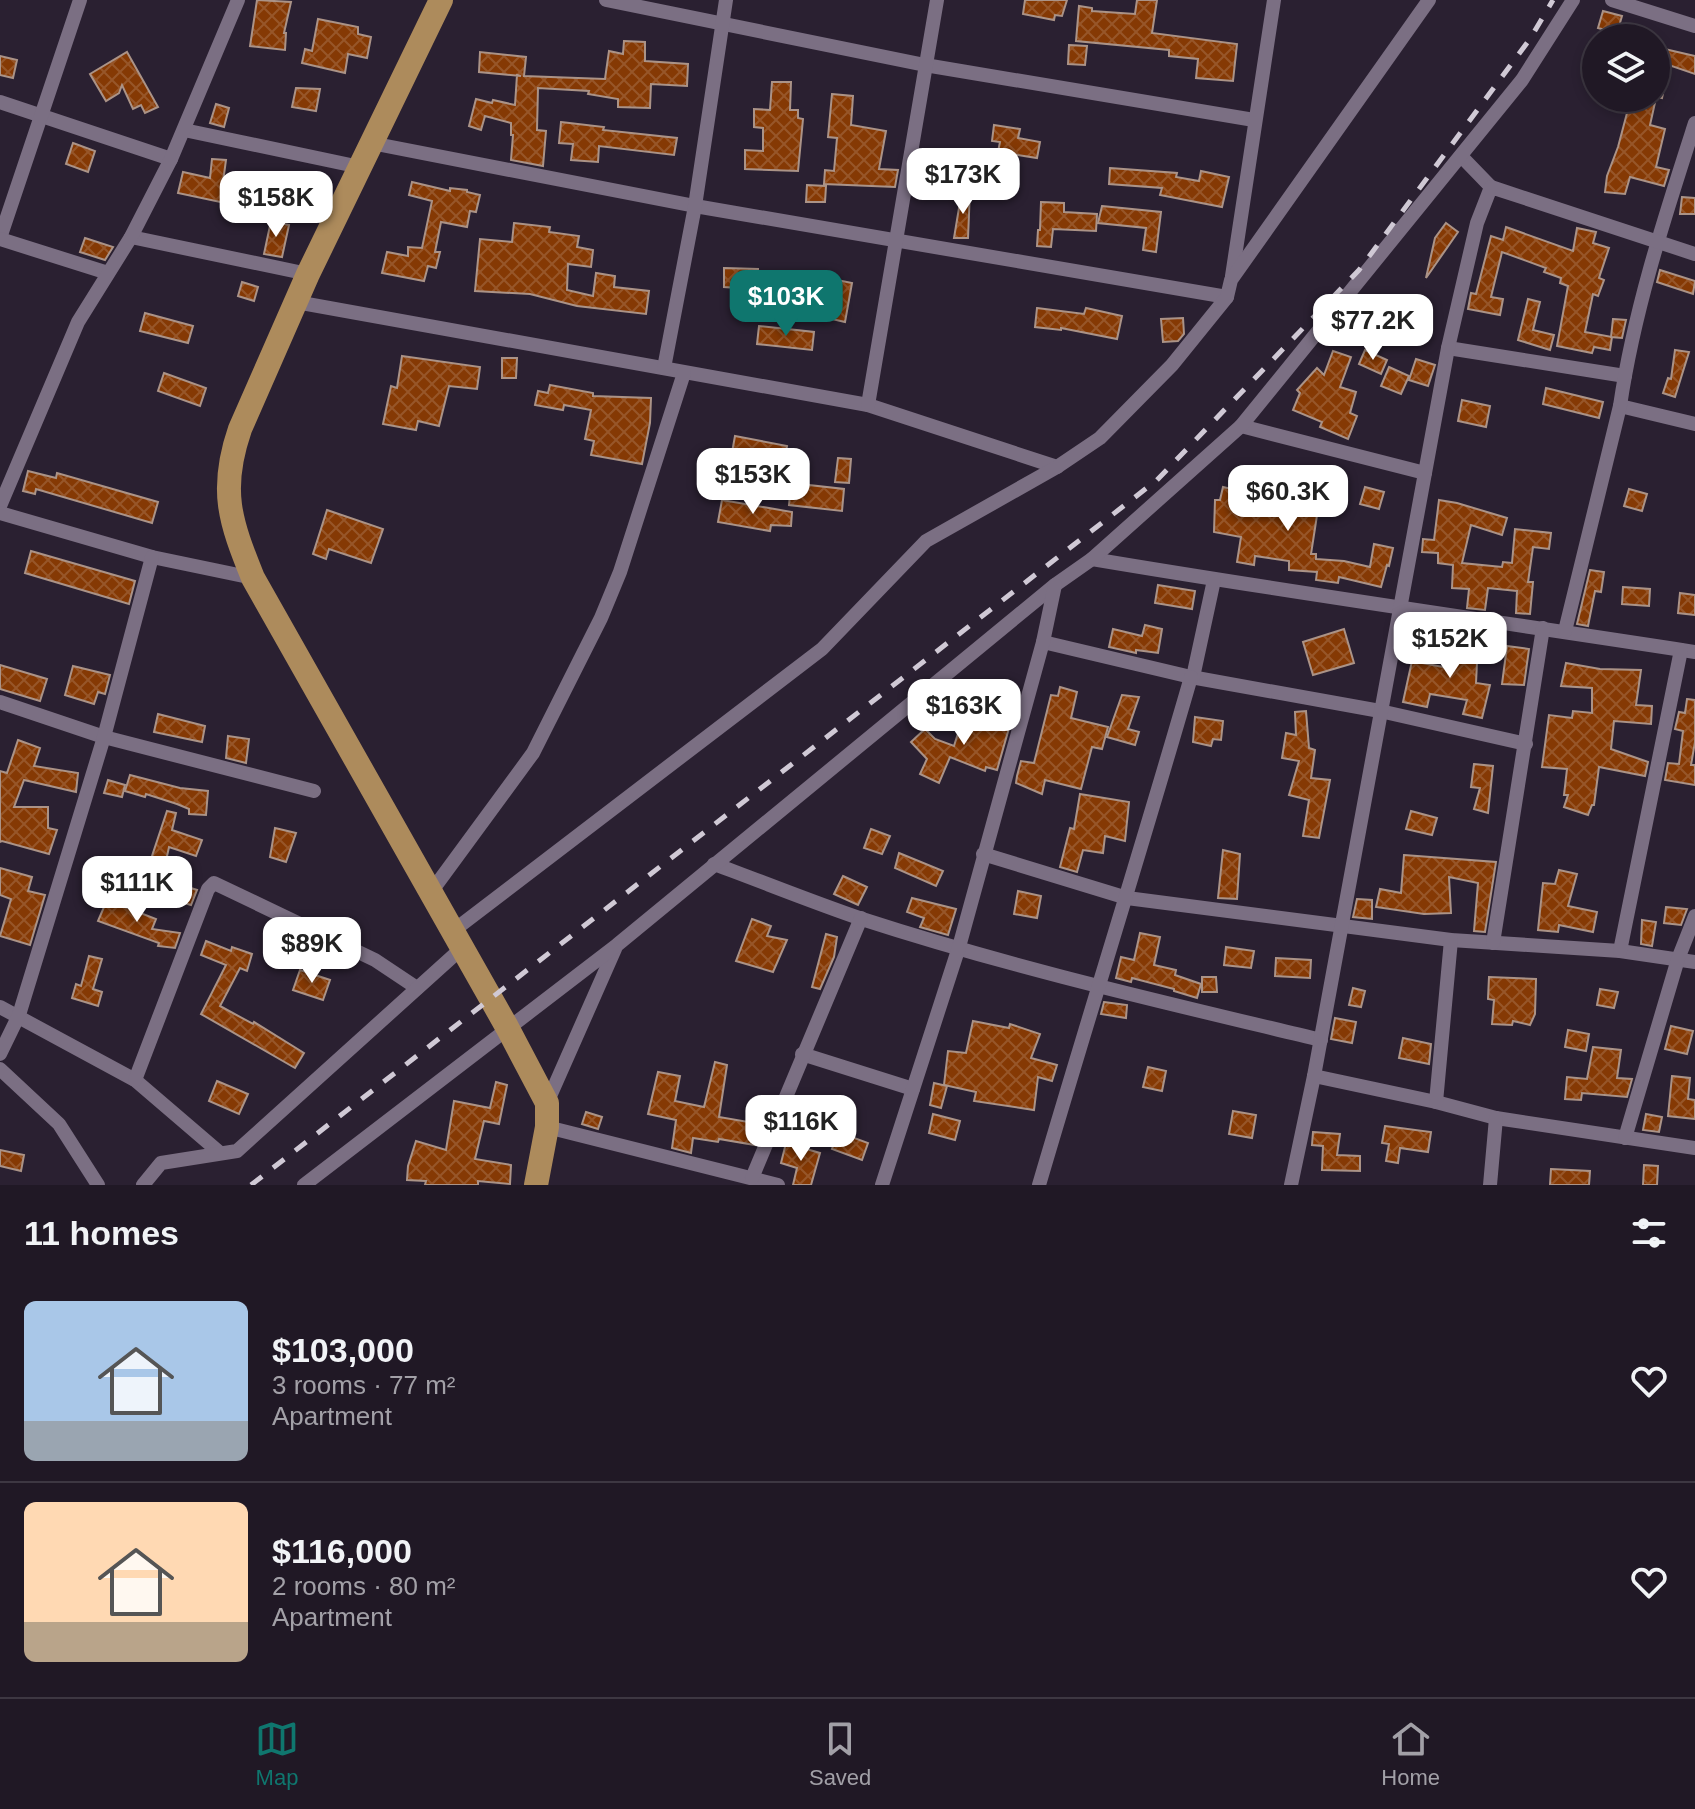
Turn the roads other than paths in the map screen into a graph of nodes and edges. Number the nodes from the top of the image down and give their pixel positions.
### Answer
1 (80, 0) edge
2 (238, 0) edge
3 (441, 0) edge
4 (606, 0) edge
5 (726, 0) edge
6 (937, 0) edge
7 (1274, 0) edge
8 (1429, 0) edge
9 (1573, 0) edge
10 (1612, 0) edge
11 (722, 23) junction
12 (1695, 26) edge
13 (925, 65) junction
14 (0, 102) edge
15 (43, 115) junction
16 (1254, 120) junction
17 (1695, 123) edge
18 (184, 130) junction
19 (371, 143) junction
20 (1461, 156) junction
21 (171, 159) junction
22 (360, 167) junction
23 (1491, 187) junction
24 (695, 206) junction
25 (131, 237) junction
26 (0, 238) edge
27 (896, 242) junction
28 (1657, 242) junction
29 (1695, 254) edge
30 (108, 273) junction
31 (308, 274) junction
32 (1231, 280) junction
33 (1227, 297) junction
34 (296, 302) junction
35 (1448, 348) junction
36 (664, 368) junction
37 (684, 373) junction
38 (1625, 376) junction
39 (868, 405) junction
40 (1620, 406) junction
41 (1695, 424) edge
42 (1241, 426) junction
43 (1057, 467) junction
44 (1425, 473) junction
45 (0, 506) edge
46 (0, 513) edge
47 (152, 557) junction
48 (1092, 559) junction
49 (253, 578) junction
50 (1214, 580) junction
51 (1055, 585) junction
52 (1401, 609) junction
53 (1543, 628) junction
54 (1565, 631) junction
55 (1043, 642) junction
56 (1688, 651) edge
57 (1192, 677) junction
58 (0, 702) edge
59 (1380, 711) junction
60 (104, 737) junction
61 (1526, 744) junction
62 (314, 791) dead end
63 (983, 854) junction
64 (714, 864) junction
65 (431, 892) junction
66 (1127, 898) junction
67 (1695, 916) edge
68 (861, 918) junction
69 (1340, 927) junction
70 (458, 940) junction
71 (1451, 940) junction
72 (1493, 943) junction
73 (617, 945) junction
74 (959, 947) junction
75 (1620, 951) junction
76 (1678, 959) junction
77 (1695, 962) edge
78 (1098, 987) junction
79 (417, 988) junction
80 (0, 1007) edge
81 (19, 1015) junction
82 (507, 1027) junction
83 (1321, 1040) junction
84 (0, 1054) edge
85 (802, 1054) junction
86 (0, 1069) edge
87 (1314, 1076) junction
88 (135, 1080) junction
89 (913, 1089) junction
90 (1436, 1102) junction
91 (547, 1115) junction
92 (1496, 1118) junction
93 (1625, 1138) junction
94 (1695, 1148) edge
95 (219, 1152) junction
96 (752, 1178) junction
97 (98, 1185) edge
98 (143, 1185) edge
99 (304, 1185) edge
100 (536, 1185) edge
101 (778, 1185) edge
102 (882, 1185) edge
103 (1039, 1185) edge
104 (1291, 1185) edge
105 (1490, 1185) edge

1 - 15 street
2 - 18 street
3 - 19 main road
4 - 11 street
5 - 11 street
6 - 13 street
7 - 16 street
8 - 32 street
9 - 20 street
10 - 12 street
11 - 13 street
11 - 24 street
13 - 16 street
13 - 27 street
14 - 15 street
15 - 21 street
15 - 26 street
16 - 32 street
17 - 28 street
18 - 21 street
18 - 22 street
19 - 22 main road
19 - 24 street
20 - 23 street
20 - 42 street
21 - 25 street
22 - 31 main road
23 - 28 street
23 - 35 street
24 - 27 street
24 - 36 street
25 - 30 street
25 - 31 street
26 - 30 street
27 - 33 street
27 - 39 street
28 - 29 street
28 - 38 street
30 - 45 street
31 - 34 main road
32 - 33 street
33 - 43 street
34 - 36 street
34 - 49 main road
35 - 38 street
35 - 44 street
36 - 37 street
37 - 39 street
37 - 65 street
38 - 40 street
39 - 43 street
40 - 41 street
40 - 54 street
42 - 44 street
42 - 48 street
43 - 70 street
44 - 52 street
46 - 47 street
47 - 49 street
47 - 60 street
48 - 50 street
48 - 51 street
49 - 65 main road
50 - 52 street
50 - 57 street
51 - 55 street
51 - 64 street
52 - 53 street
52 - 59 street
53 - 54 street
53 - 61 street
54 - 56 street
55 - 57 street
55 - 63 street
56 - 75 street
57 - 59 street
57 - 66 street
58 - 60 street
59 - 61 street
59 - 69 street
60 - 62 street
60 - 81 street
61 - 72 street
63 - 66 street
63 - 74 street
64 - 68 street
64 - 73 street
65 - 70 main road
66 - 69 street
66 - 78 street
67 - 76 street
68 - 74 street
68 - 85 street
69 - 71 street
69 - 83 street
70 - 79 street
70 - 82 main road
71 - 72 street
71 - 90 street
72 - 75 street
73 - 82 street
73 - 91 street
74 - 78 street
74 - 89 street
75 - 76 street
76 - 77 street
76 - 93 street
78 - 83 street
78 - 103 street
79 - 88 street
79 - 95 street
80 - 81 street
81 - 84 street
81 - 88 street
82 - 91 main road
82 - 99 street
83 - 87 street
85 - 89 street
85 - 96 street
86 - 97 street
87 - 90 street
87 - 104 street
88 - 95 street
89 - 102 street
90 - 92 street
91 - 96 street
91 - 100 main road
92 - 93 street
92 - 105 street
93 - 94 street
95 - 98 street
96 - 101 street

